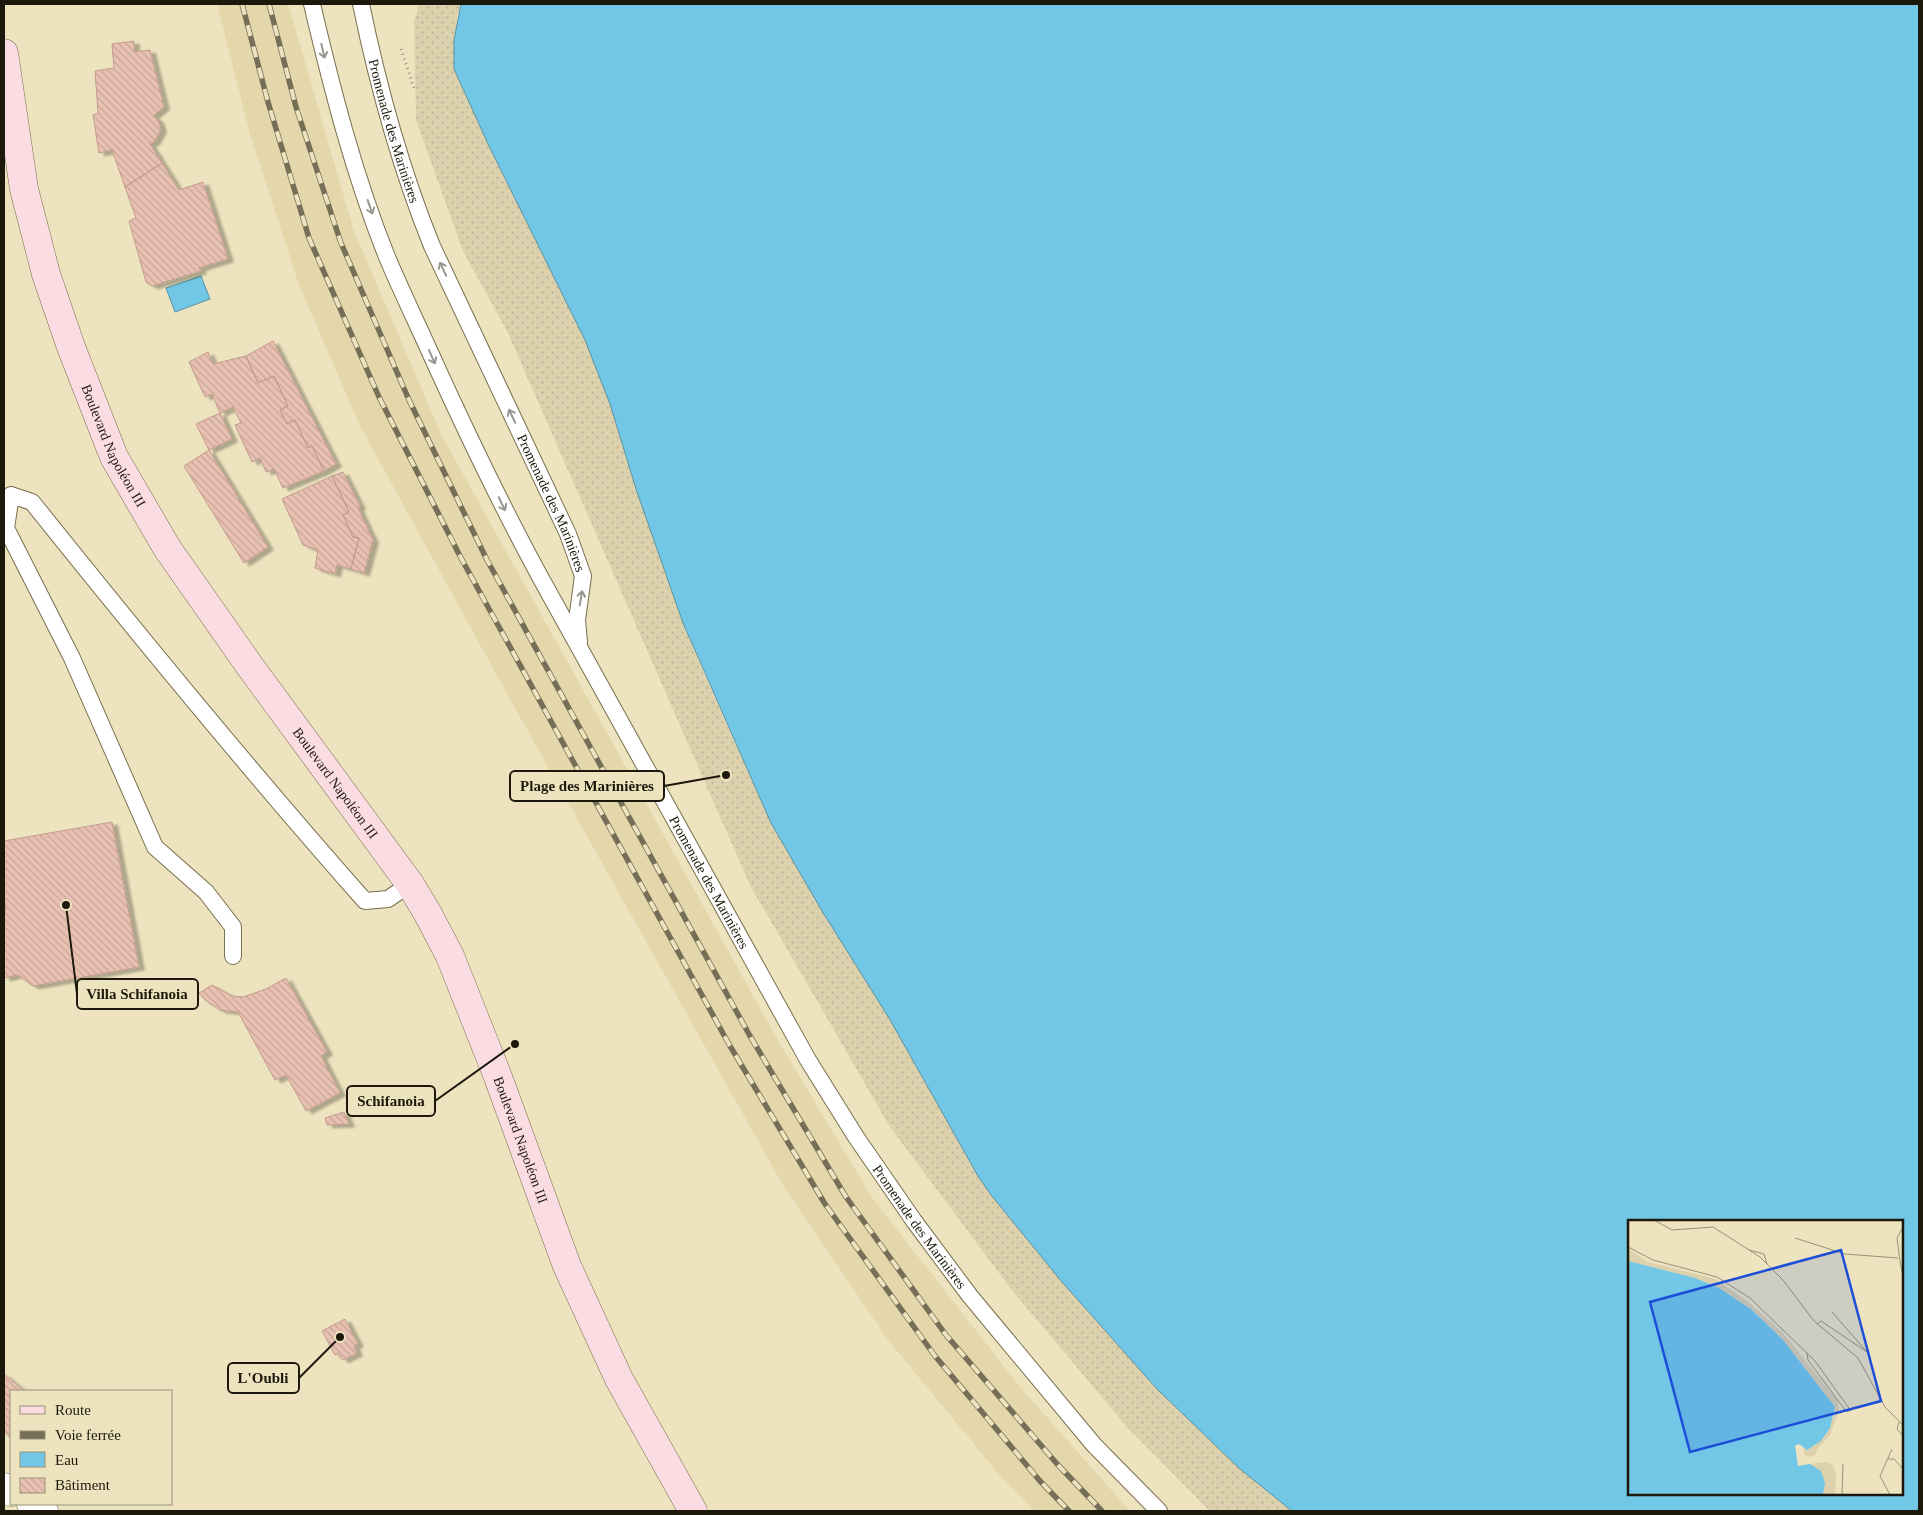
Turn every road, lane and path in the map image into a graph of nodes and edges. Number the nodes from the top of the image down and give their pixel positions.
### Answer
1 (312, 4) edge
2 (361, 4) edge
3 (4, 53) edge
4 (579, 646) junction
5 (410, 884) junction
6 (233, 956) dead end
7 (693, 1511) edge
8 (1159, 1511) edge

1 -> 4 lane
4 -> 2 lane, Promenade des Marinières
3 - 5 main road, Boulevard Napoléon III
4 - 8 lane, Promenade des Marinières
5 - 6 lane
5 - 7 main road, Boulevard Napoléon III

